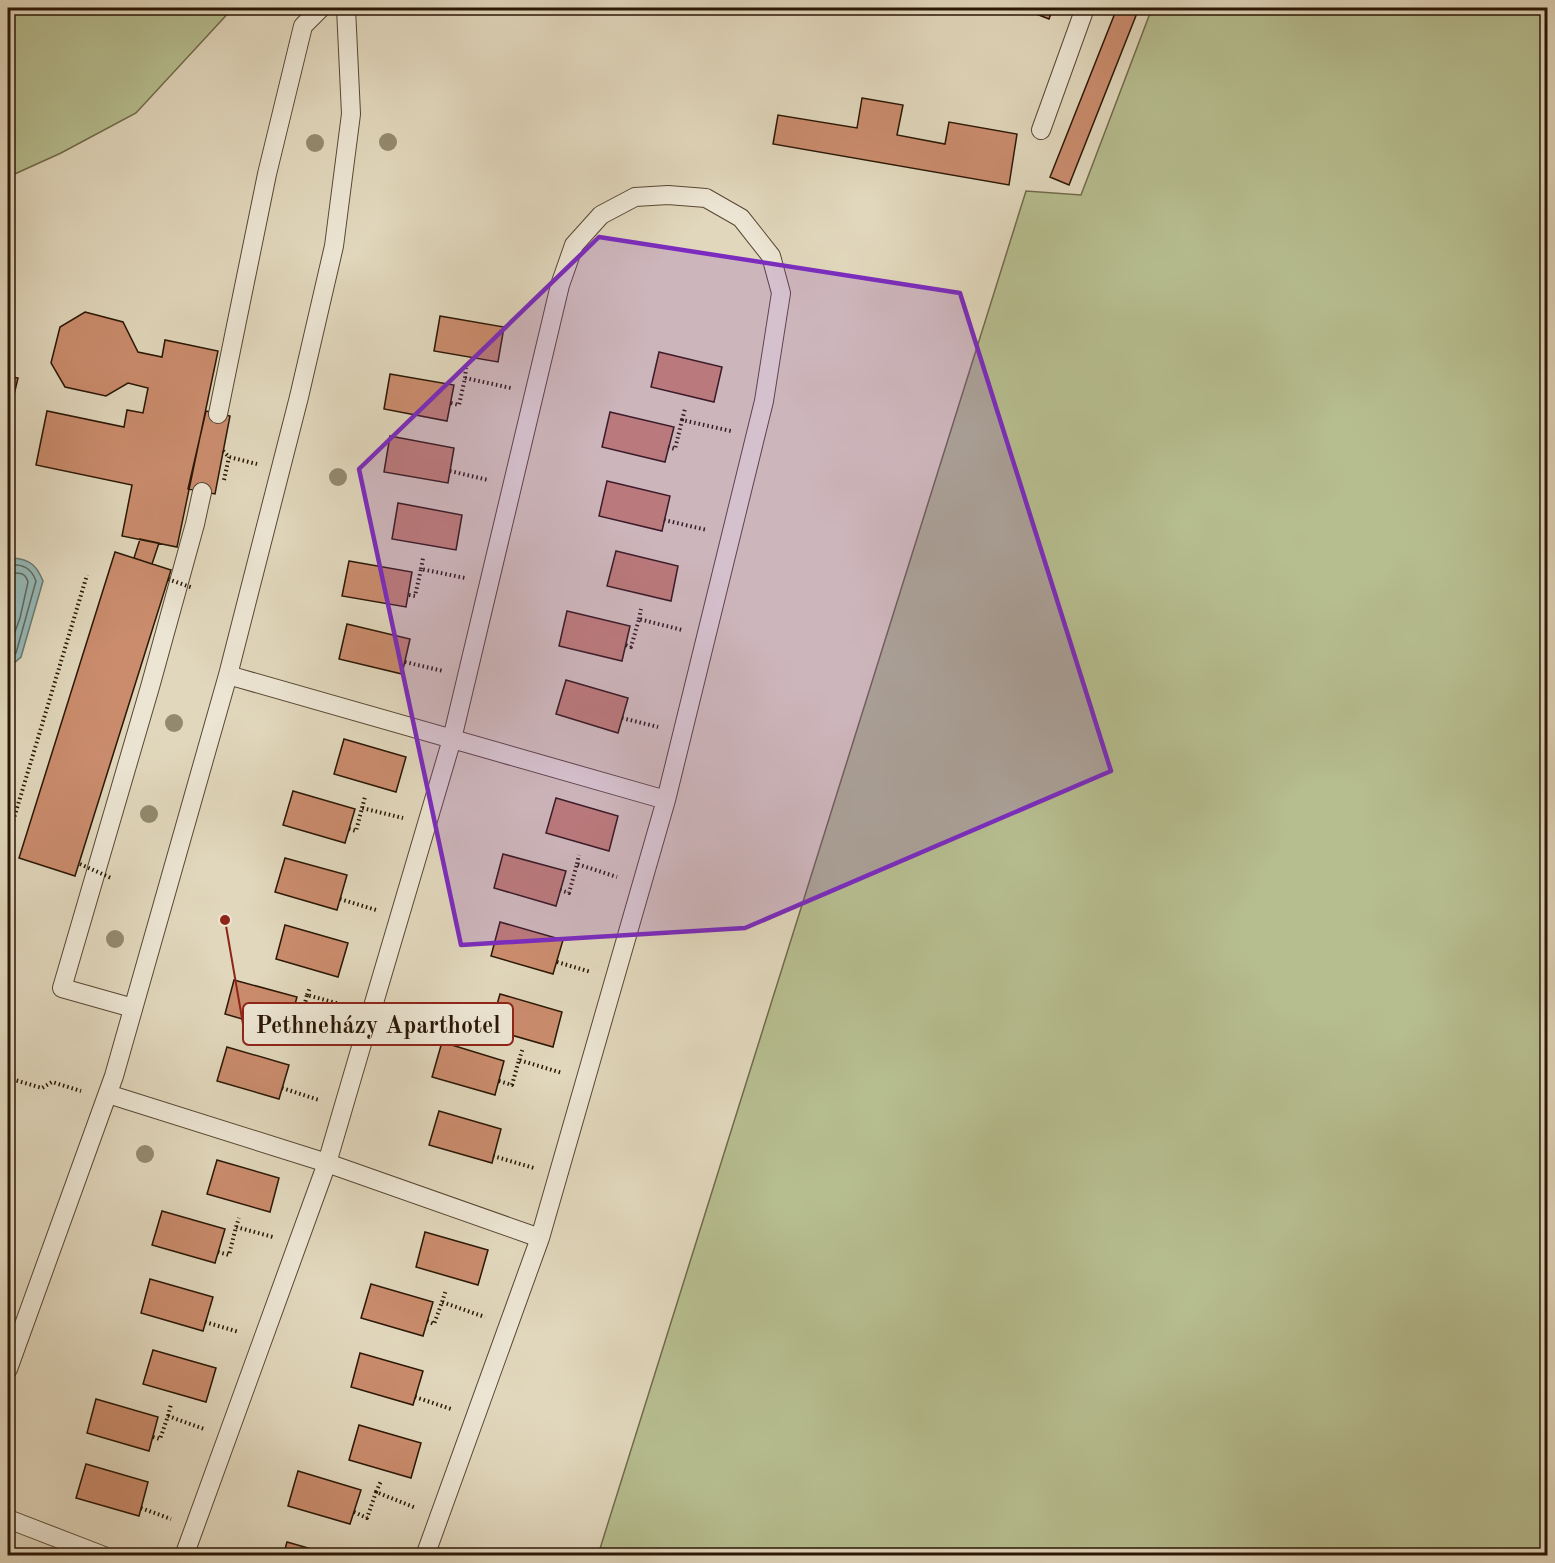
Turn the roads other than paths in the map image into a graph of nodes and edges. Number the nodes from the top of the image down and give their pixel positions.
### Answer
1 (321, 8) edge
2 (346, 8) edge
3 (1085, 8) edge
4 (1041, 130) dead end
5 (218, 414) dead end
6 (202, 492) dead end
7 (228, 675) junction
8 (452, 739) junction
9 (666, 800) junction
10 (133, 1008) junction
11 (107, 1096) junction
12 (327, 1163) junction
13 (540, 1238) junction
14 (8, 1369) edge
15 (8, 1519) edge
16 (104, 1556) edge
17 (184, 1556) edge
18 (425, 1556) edge

1 - 5 lane
2 - 7 lane
3 - 4 lane
6 - 10 lane
7 - 8 lane
7 - 10 lane
8 - 9 lane
8 - 9 lane
8 - 12 lane
9 - 13 lane
10 - 11 lane
11 - 12 lane
11 - 14 lane
12 - 13 lane
12 - 17 lane
13 - 18 lane
15 - 16 lane

